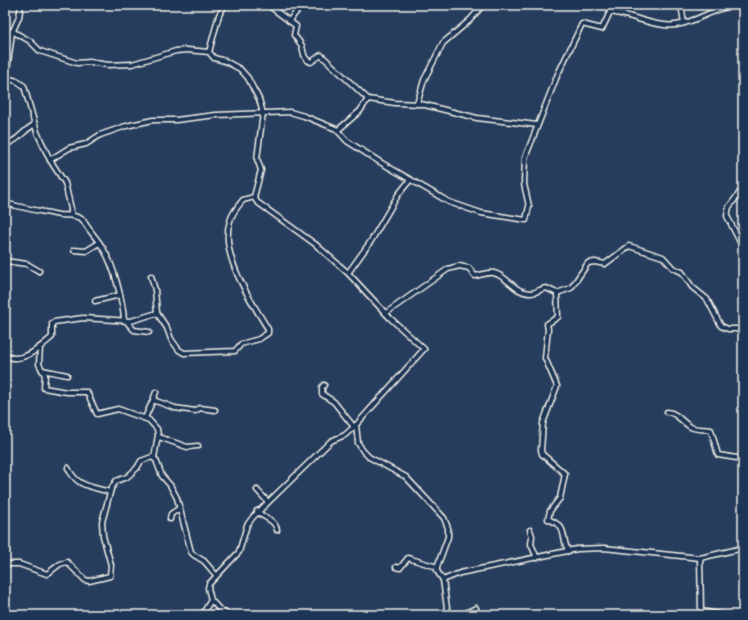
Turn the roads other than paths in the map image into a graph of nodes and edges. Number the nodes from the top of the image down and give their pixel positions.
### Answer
1 (21, 5) edge
2 (225, 5) edge
3 (268, 5) edge
4 (302, 5) edge
5 (484, 5) edge
6 (612, 5) edge
7 (681, 5) edge
8 (735, 5) edge
9 (610, 12) junction
10 (289, 21) junction
11 (684, 23) junction
12 (5, 32) edge
13 (12, 32) junction
14 (209, 52) junction
15 (5, 79) edge
16 (368, 99) junction
17 (417, 104) junction
18 (263, 113) junction
19 (34, 125) junction
20 (538, 125) junction
21 (338, 130) junction
22 (5, 144) edge
23 (50, 160) junction
24 (410, 180) junction
25 (743, 188) edge
26 (254, 197) junction
27 (5, 203) edge
28 (71, 215) junction
29 (99, 242) junction
30 (743, 248) edge
31 (74, 250) dead end
32 (5, 260) edge
33 (39, 271) dead end
34 (348, 272) junction
35 (151, 276) dead end
36 (557, 293) junction
37 (120, 295) junction
38 (95, 301) dead end
39 (157, 313) junction
40 (386, 313) junction
41 (125, 321) junction
42 (743, 331) edge
43 (150, 332) dead end
44 (40, 347) junction
45 (5, 356) edge
46 (42, 370) junction
47 (67, 375) dead end
48 (324, 384) dead end
49 (156, 392) dead end
50 (153, 400) junction
51 (215, 410) dead end
52 (667, 412) dead end
53 (145, 418) junction
54 (355, 426) junction
55 (159, 437) junction
56 (198, 446) dead end
57 (154, 458) junction
58 (743, 459) edge
59 (68, 468) dead end
60 (257, 490) dead end
61 (110, 492) junction
62 (268, 502) junction
63 (180, 508) junction
64 (257, 512) junction
65 (170, 519) dead end
66 (277, 530) dead end
67 (530, 530) dead end
68 (743, 548) edge
69 (568, 551) junction
70 (537, 558) junction
71 (700, 558) junction
72 (5, 564) edge
73 (396, 567) dead end
74 (437, 567) junction
75 (216, 575) junction
76 (443, 580) junction
77 (212, 600) junction
78 (476, 608) dead end
79 (202, 615) edge
80 (228, 615) edge
81 (448, 615) edge
82 (462, 615) edge
83 (723, 615) edge

1 - 13 street
2 - 14 street
3 - 10 street
4 - 10 street
5 - 17 street
6 - 9 street
7 - 11 street
8 - 11 street
9 - 11 street
9 - 20 street
10 - 16 street
12 - 13 street
13 - 14 street
13 - 15 street
14 - 18 street
15 - 19 street
16 - 17 street
16 - 21 street
17 - 20 street
18 - 21 street
18 - 23 street
18 - 26 street
19 - 22 street
19 - 23 street
20 - 24 street
21 - 24 street
23 - 28 street
24 - 34 street
25 - 30 street
26 - 34 street
26 - 39 street
27 - 28 street
28 - 29 street
29 - 31 street
29 - 37 street
32 - 33 street
34 - 40 street
35 - 39 street
36 - 40 street
36 - 42 street
36 - 69 street
37 - 38 street
37 - 41 street
39 - 41 street
40 - 54 street
41 - 43 street
41 - 44 street
44 - 45 street
44 - 46 street
46 - 47 street
46 - 53 street
48 - 54 street
49 - 50 street
50 - 51 street
50 - 53 street
52 - 58 street
53 - 55 street
54 - 62 street
54 - 74 street
55 - 56 street
55 - 57 street
57 - 61 street
57 - 63 street
59 - 61 street
60 - 62 street
61 - 72 street
62 - 64 street
63 - 65 street
63 - 75 street
64 - 66 street
64 - 75 street
67 - 70 street
68 - 71 street
69 - 70 street
69 - 71 street
70 - 76 street
71 - 83 street
73 - 74 street
74 - 76 street
75 - 77 street
76 - 81 street
77 - 79 street
77 - 80 street
78 - 82 street

